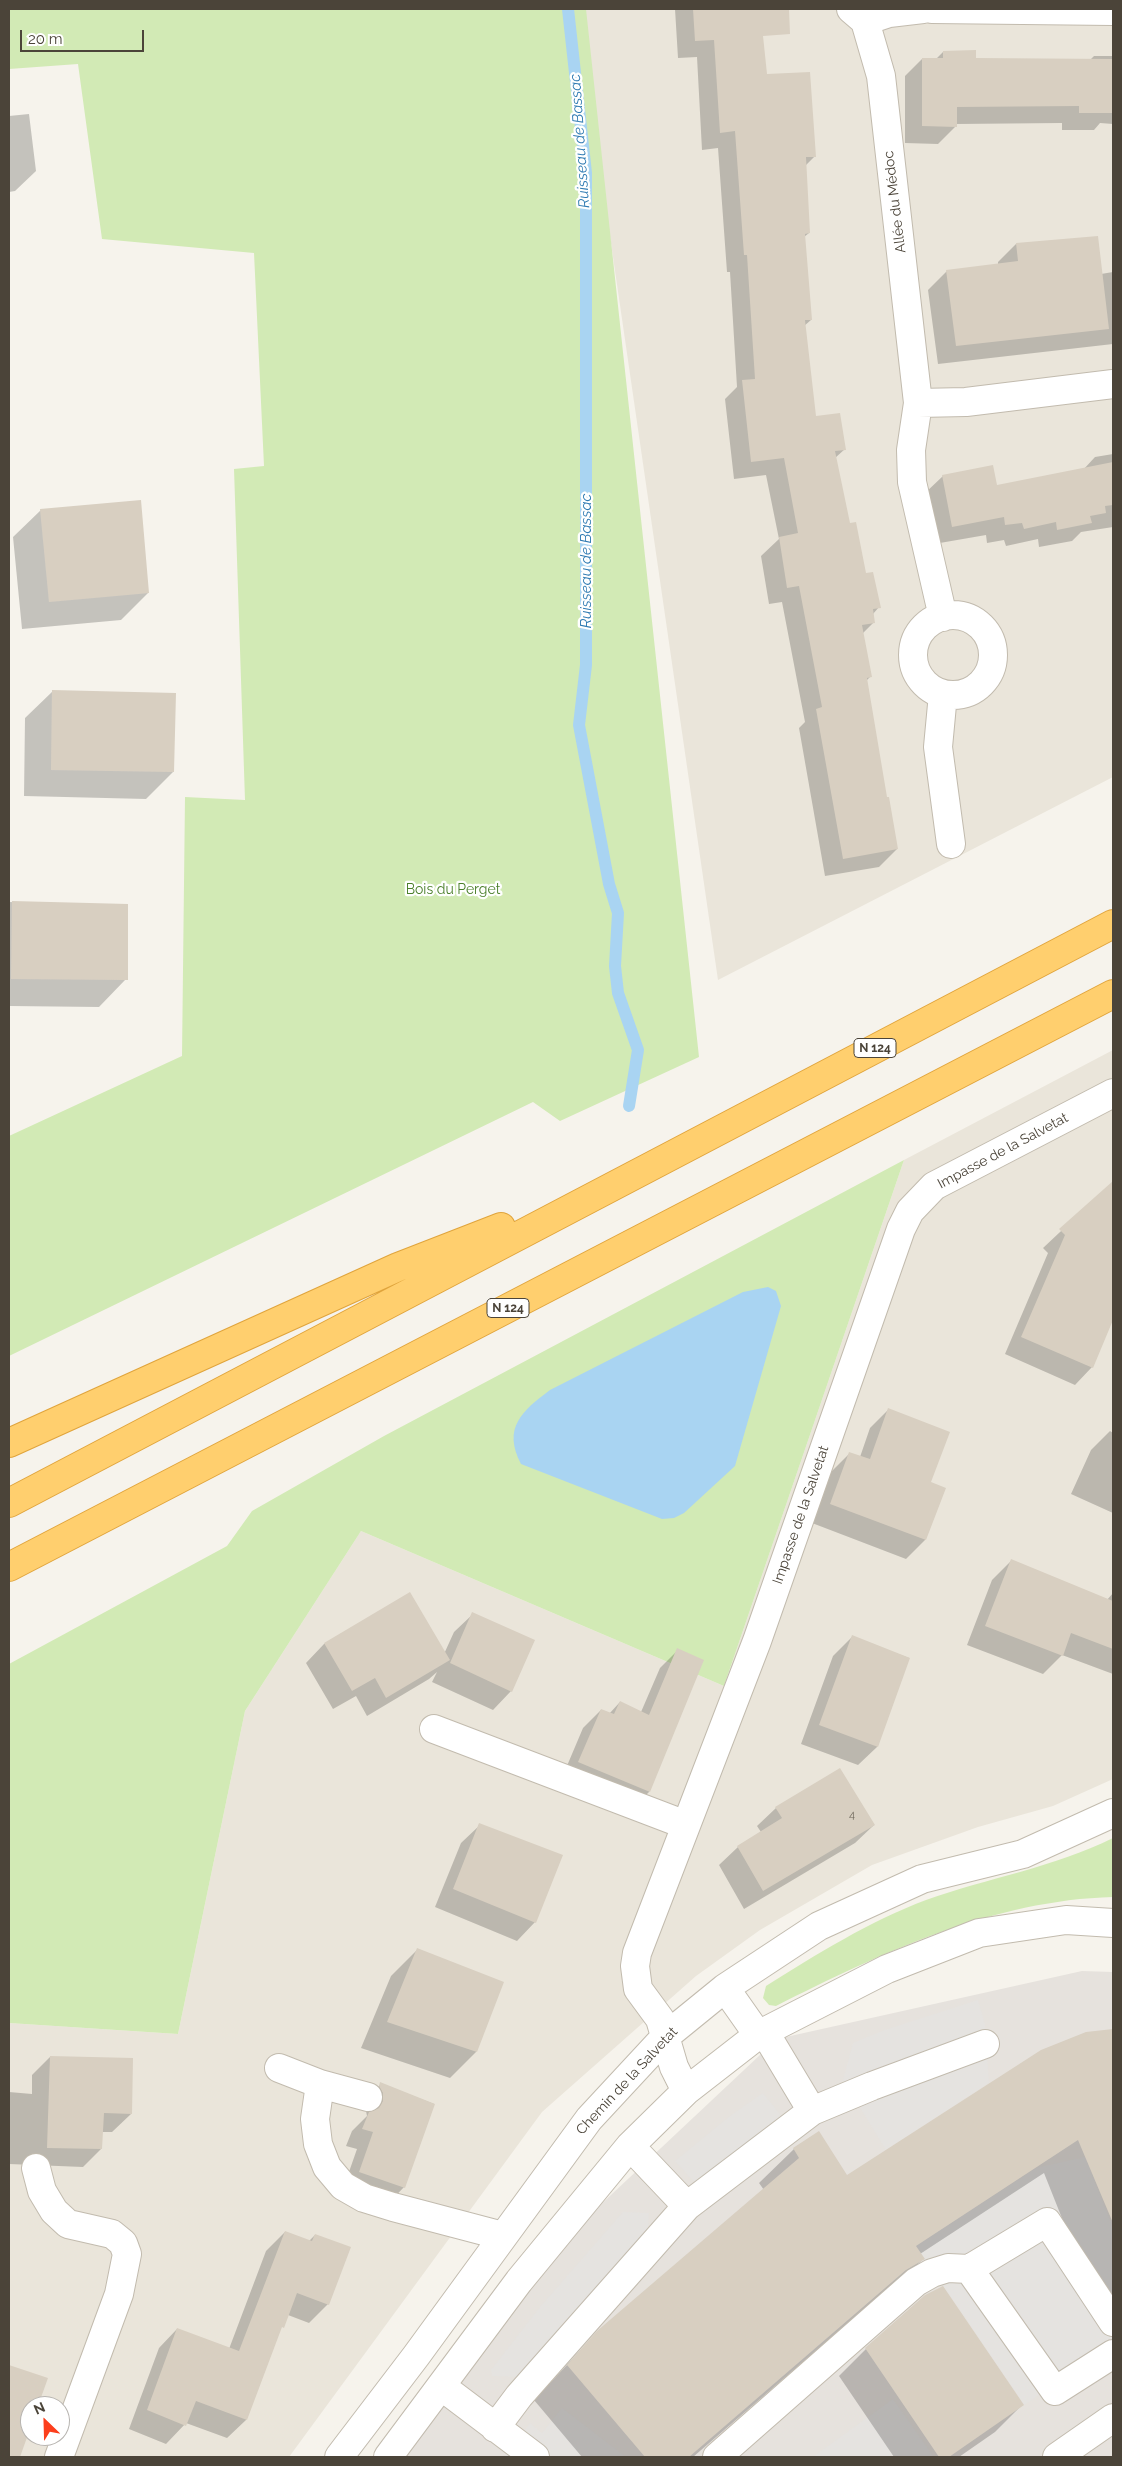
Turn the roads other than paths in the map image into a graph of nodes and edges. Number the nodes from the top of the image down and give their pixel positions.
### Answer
1 (923, 9) edge
2 (932, 9) edge
3 (1113, 11) edge
4 (858, 15) edge
5 (1113, 384) edge
6 (918, 403) junction
7 (943, 617) junction
8 (943, 694) junction
9 (951, 844) dead end
10 (1113, 924) edge
11 (1113, 994) edge
12 (1113, 1093) edge
13 (637, 1172) junction
14 (9, 1442) edge
15 (9, 1503) edge
16 (9, 1567) edge
17 (434, 1729) dead end
18 (1113, 1813) edge
19 (686, 1825) junction
20 (1113, 1923) edge
21 (725, 1988) junction
22 (761, 2033) junction
23 (666, 2036) junction
24 (986, 2044) dead end
25 (279, 2068) dead end
26 (320, 2084) junction
27 (686, 2091) junction
28 (368, 2096) dead end
29 (812, 2111) junction
30 (630, 2146) junction
31 (36, 2168) dead end
32 (687, 2206) junction
33 (503, 2236) junction
34 (970, 2269) junction
35 (1113, 2322) edge
36 (1113, 2354) edge
37 (441, 2386) junction
38 (1113, 2418) edge
39 (495, 2428) junction
40 (59, 2457) edge
41 (339, 2457) edge
42 (388, 2457) edge
43 (535, 2457) edge
44 (717, 2457) edge
45 (1057, 2457) edge

1 - 4 street
2 - 3 street
4 - 6 street, Allée du Médoc
5 - 6 street
6 - 7 street, Allée du Médoc
7 - 8 street
7 - 8 street
8 - 9 street
10 - 13 highway, N 124
11 - 16 highway, N 124
12 - 19 street, Impasse de la Salvetat
13 - 14 highway
13 - 15 highway, N 124
17 - 19 street
18 - 21 street, Chemin de la Salvetat
19 - 23 street, Impasse de la Salvetat
20 - 22 street
21 - 22 street
21 - 23 street, Chemin de la Salvetat
22 - 27 street
22 - 29 street
23 - 27 street, Impasse de la Salvetat
23 - 33 street, Chemin de la Salvetat
24 - 29 street
25 - 26 street
26 - 28 street
26 - 33 street
27 - 30 street
29 - 32 street
30 - 32 street
30 - 37 street
31 - 40 street
32 - 39 street
33 - 41 street, Chemin de la Salvetat
34 - 35 street
34 - 36 street
34 - 44 street
37 - 39 street
37 - 42 street
38 - 45 street
39 - 43 street

